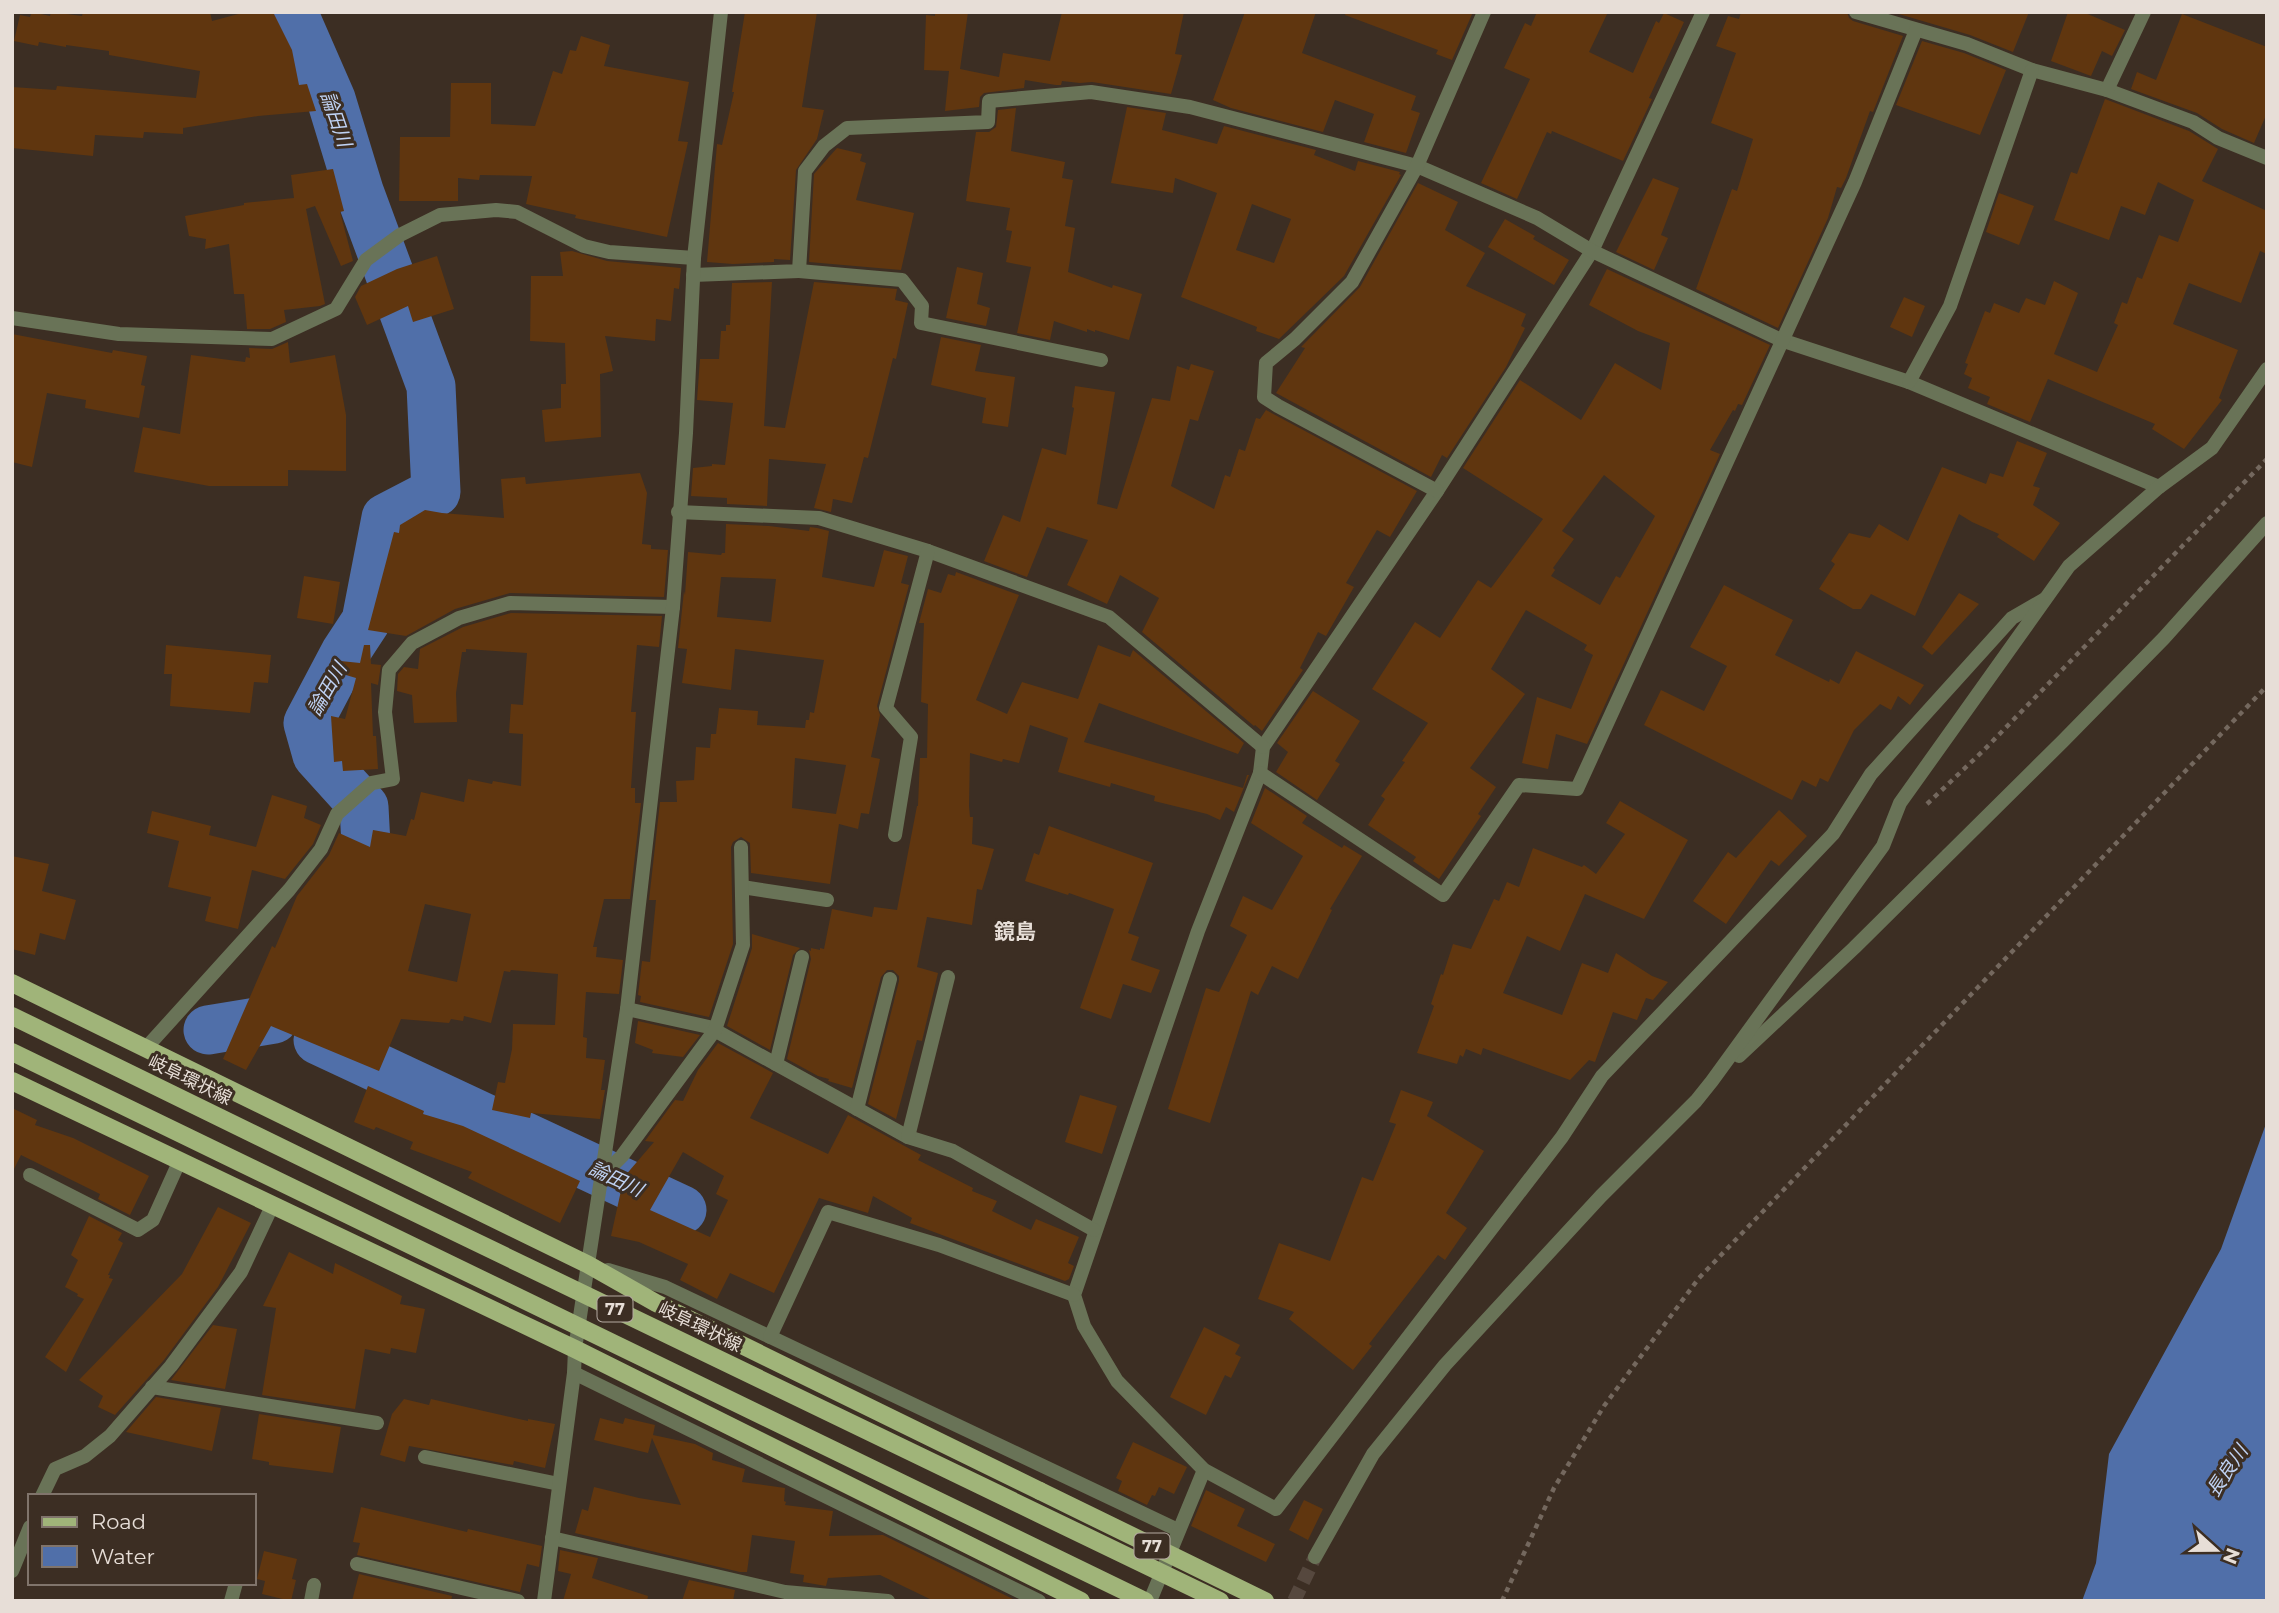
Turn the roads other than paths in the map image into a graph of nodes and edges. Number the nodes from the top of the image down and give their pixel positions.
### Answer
1 (721, 12) edge
2 (1483, 12) edge
3 (1703, 12) edge
4 (1856, 12) edge
5 (2144, 12) edge
6 (1916, 30) junction
7 (2032, 70) junction
8 (2107, 90) junction
9 (2267, 158) edge
10 (1417, 166) junction
11 (1592, 251) junction
12 (694, 258) junction
13 (799, 271) junction
14 (693, 275) junction
15 (12, 318) edge
16 (1781, 340) junction
17 (1101, 360) dead end
18 (2267, 369) edge
19 (1909, 382) junction
20 (2159, 487) junction
21 (1437, 491) junction
22 (678, 512) junction
23 (2267, 523) edge
24 (928, 551) junction
25 (2045, 599) junction
26 (673, 607) junction
27 (1263, 747) junction
28 (1260, 773) junction
29 (895, 835) dead end
30 (741, 847) dead end
31 (742, 887) junction
32 (827, 900) dead end
33 (802, 957) dead end
34 (948, 976) dead end
35 (890, 979) dead end
36 (12, 983) edge
37 (627, 1009) junction
38 (12, 1016) edge
39 (715, 1030) junction
40 (145, 1049) junction
41 (12, 1052) edge
42 (776, 1064) junction
43 (12, 1081) edge
44 (1712, 1081) junction
45 (857, 1109) junction
46 (908, 1137) junction
47 (180, 1160) junction
48 (603, 1165) junction
49 (30, 1175) dead end
50 (272, 1204) junction
51 (1094, 1230) junction
52 (587, 1264) junction
53 (1074, 1295) junction
54 (770, 1337) junction
55 (575, 1349) junction
56 (574, 1373) junction
57 (152, 1387) junction
58 (377, 1423) dead end
59 (425, 1457) dead end
60 (1204, 1470) junction
61 (559, 1484) junction
62 (43, 1494) edge
63 (1178, 1530) junction
64 (28, 1532) edge
65 (552, 1538) junction
66 (1315, 1557) tunnel mouth
67 (357, 1564) dead end
68 (12, 1571) edge
69 (314, 1586) dead end
70 (310, 1601) edge
71 (518, 1601) edge
72 (544, 1601) edge
73 (888, 1601) edge
74 (1040, 1601) edge
75 (1081, 1601) edge
76 (1148, 1601) edge
77 (1220, 1601) edge
78 (1265, 1601) edge

1 - 12 street
2 - 10 street
3 - 11 street
4 - 6 street
5 - 8 street
6 - 7 street
6 - 16 street
7 - 8 street
7 - 19 street
8 - 9 street
10 - 11 street
10 - 13 street
10 - 21 street
11 - 16 street
11 - 21 street
12 - 14 street
12 - 15 street
13 - 14 street
13 - 17 street
14 - 22 street
16 - 19 street
16 - 28 street
18 - 20 street
19 - 20 street
20 - 25 street
21 - 27 street
22 - 24 street
22 - 26 street
23 - 44 street
24 - 27 street
24 - 29 street
25 - 44 street
25 - 60 street
26 - 37 street
26 - 40 street
27 - 28 street
28 - 51 street
30 - 31 street
31 - 32 street
31 - 39 street
33 - 42 street
34 - 46 street
35 - 45 street
36 - 40 main road, 77
37 - 39 street
37 - 48 street
38 - 77 main road, 岐阜環状線 / 77, bridge
39 - 42 street
39 - 48 street
40 - 52 main road, 77
41 - 76 main road, 77, bridge
42 - 45 street
43 - 47 main road
44 - 66 street
45 - 46 street
46 - 51 street
47 - 49 street
47 - 50 main road
48 - 52 street
50 - 55 main road
50 - 57 street
51 - 53 street
52 - 54 street
52 - 55 street
52 - 78 main road, 77, bridge
53 - 54 street
53 - 60 street
54 - 63 street
55 - 56 street
55 - 75 main road
56 - 61 street
56 - 74 street
57 - 58 street
57 - 62 street
59 - 61 street
60 - 63 street
61 - 65 street
63 - 76 street
64 - 68 street
65 - 72 street
65 - 73 street
67 - 71 street
69 - 70 street

